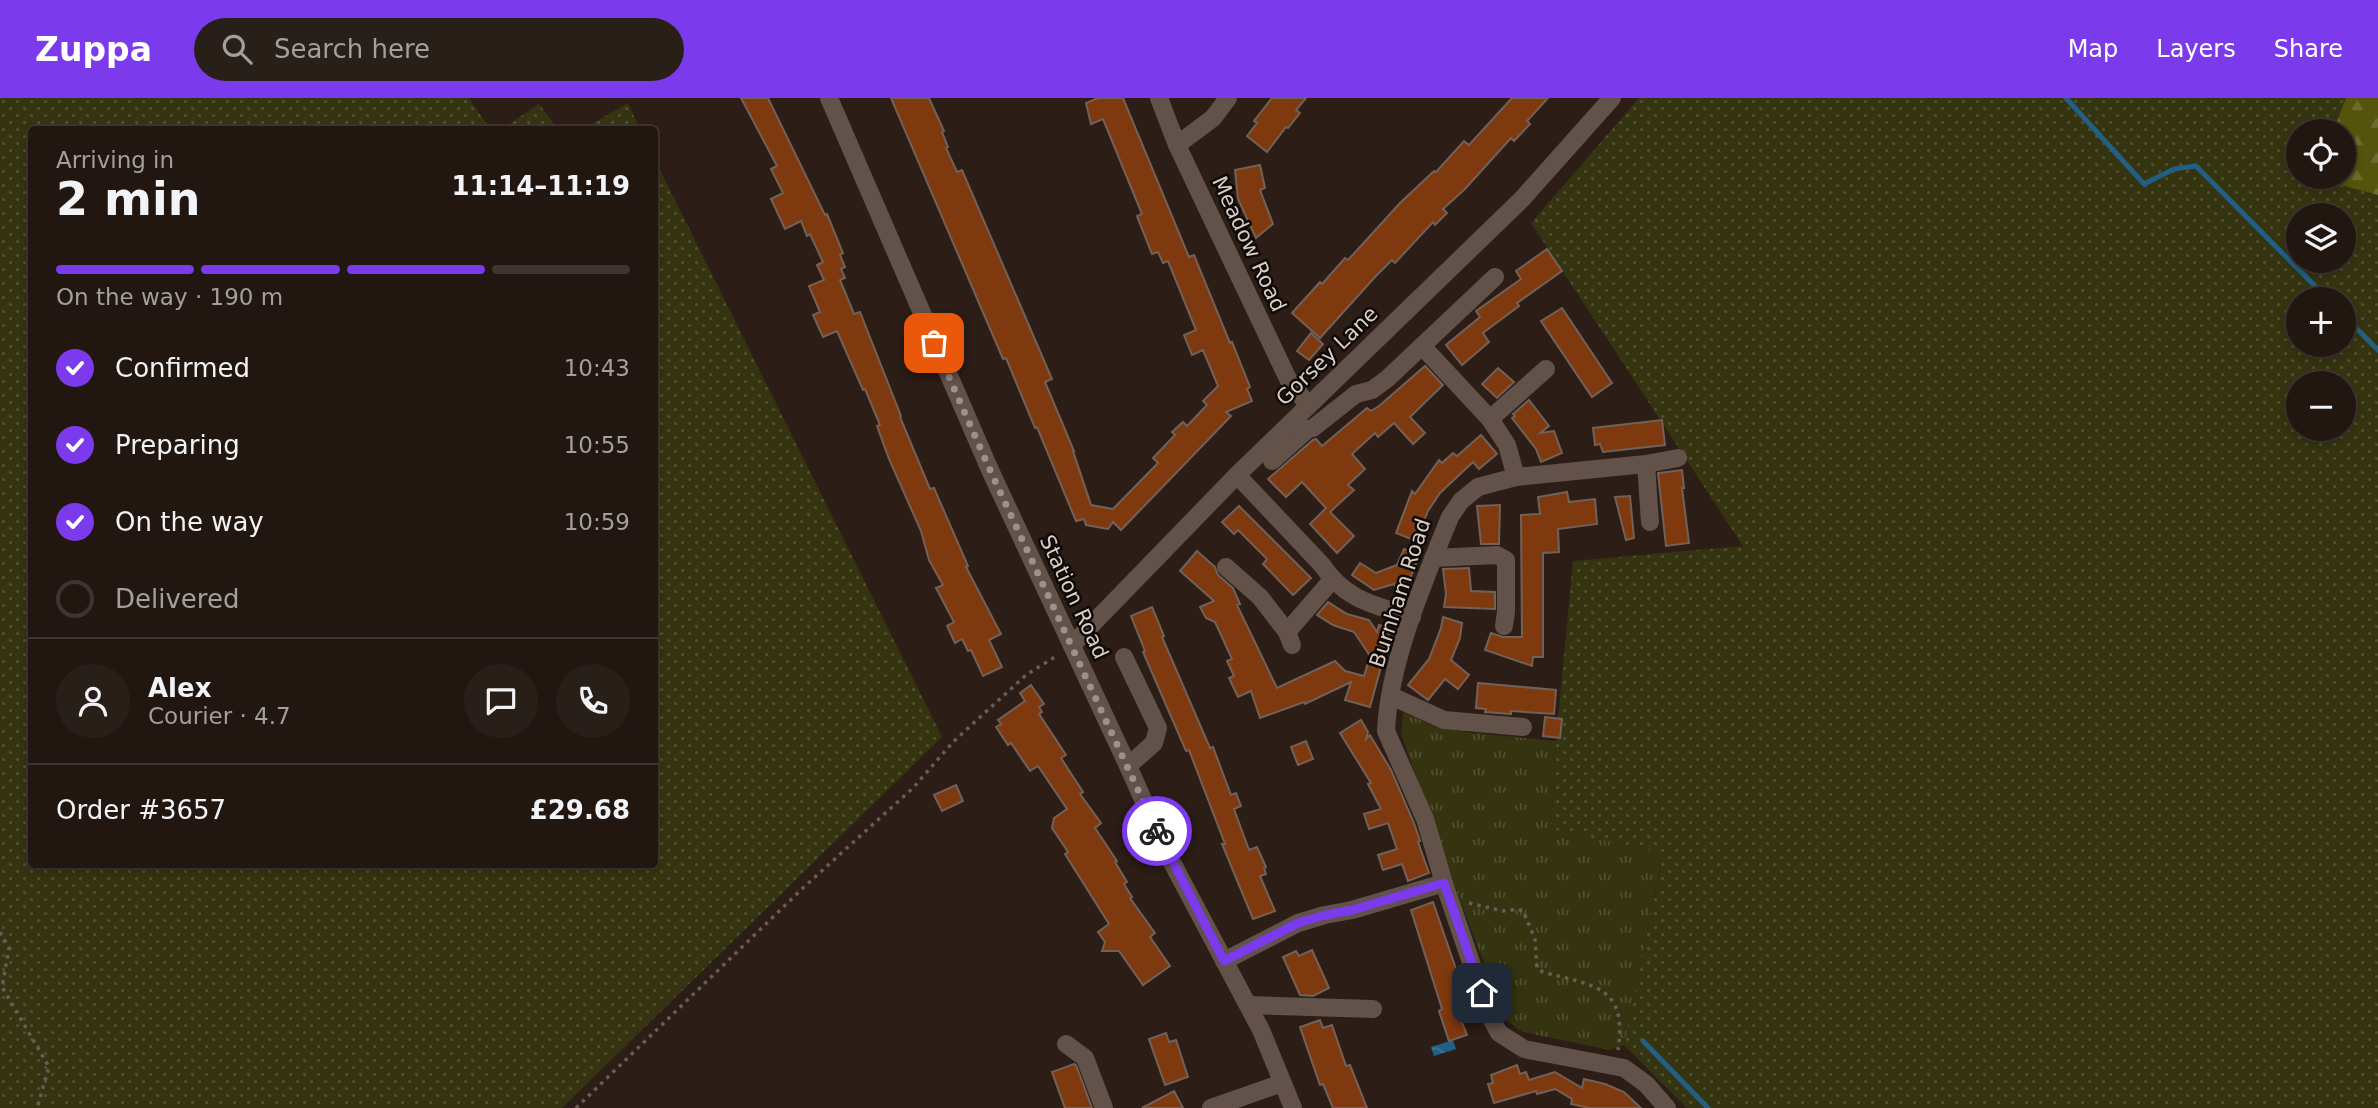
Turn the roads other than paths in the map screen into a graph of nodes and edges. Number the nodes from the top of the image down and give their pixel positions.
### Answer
1 (829, 98) edge
2 (1159, 98) edge
3 (1228, 98) edge
4 (1612, 98) edge
5 (1177, 145) junction
6 (1494, 277) dead end
7 (1422, 346) junction
8 (1546, 369) dead end
9 (1308, 405) junction
10 (1490, 419) junction
11 (1678, 458) dead end
12 (1272, 461) dead end
13 (1646, 464) junction
14 (1237, 475) junction
15 (1516, 477) junction
16 (1650, 522) dead end
17 (1433, 558) junction
18 (1226, 567) dead end
19 (1332, 580) junction
20 (1412, 617) junction
21 (1504, 626) dead end
22 (1072, 645) junction
23 (1124, 657) dead end
24 (1391, 696) junction
25 (1523, 727) dead end
26 (1129, 766) junction
27 (1444, 883) junction
28 (1224, 961) junction
29 (1248, 1005) junction
30 (1373, 1009) dead end
31 (1066, 1044) dead end
32 (1282, 1083) junction
33 (1104, 1108) edge
34 (1211, 1108) edge
35 (1293, 1108) edge
36 (1667, 1108) edge

1 - 22 street, Station Road
2 - 5 street, Meadow Road
3 - 5 street
4 - 9 street, Gorsey Lane
5 - 9 street, Meadow Road
6 - 7 street
7 - 10 street
7 - 12 street
8 - 10 street
9 - 14 street, Gorsey Lane
10 - 15 street
11 - 13 street, Burnham Road
13 - 15 street, Burnham Road
13 - 16 street
14 - 19 street
14 - 22 street, Gorsey Lane
15 - 17 street, Burnham Road
17 - 20 street, Burnham Road
17 - 21 street
18 - 19 street
19 - 20 street
20 - 24 street, Burnham Road
22 - 26 street, Station Road
23 - 26 street
24 - 25 street
24 - 27 street, Burnham Road
26 - 28 street, Station Road
27 - 28 street
27 - 36 street, Burnham Road
28 - 29 street, Station Road
29 - 30 street
29 - 32 street, Station Road
31 - 33 street
32 - 34 street
32 - 35 street, Station Road

